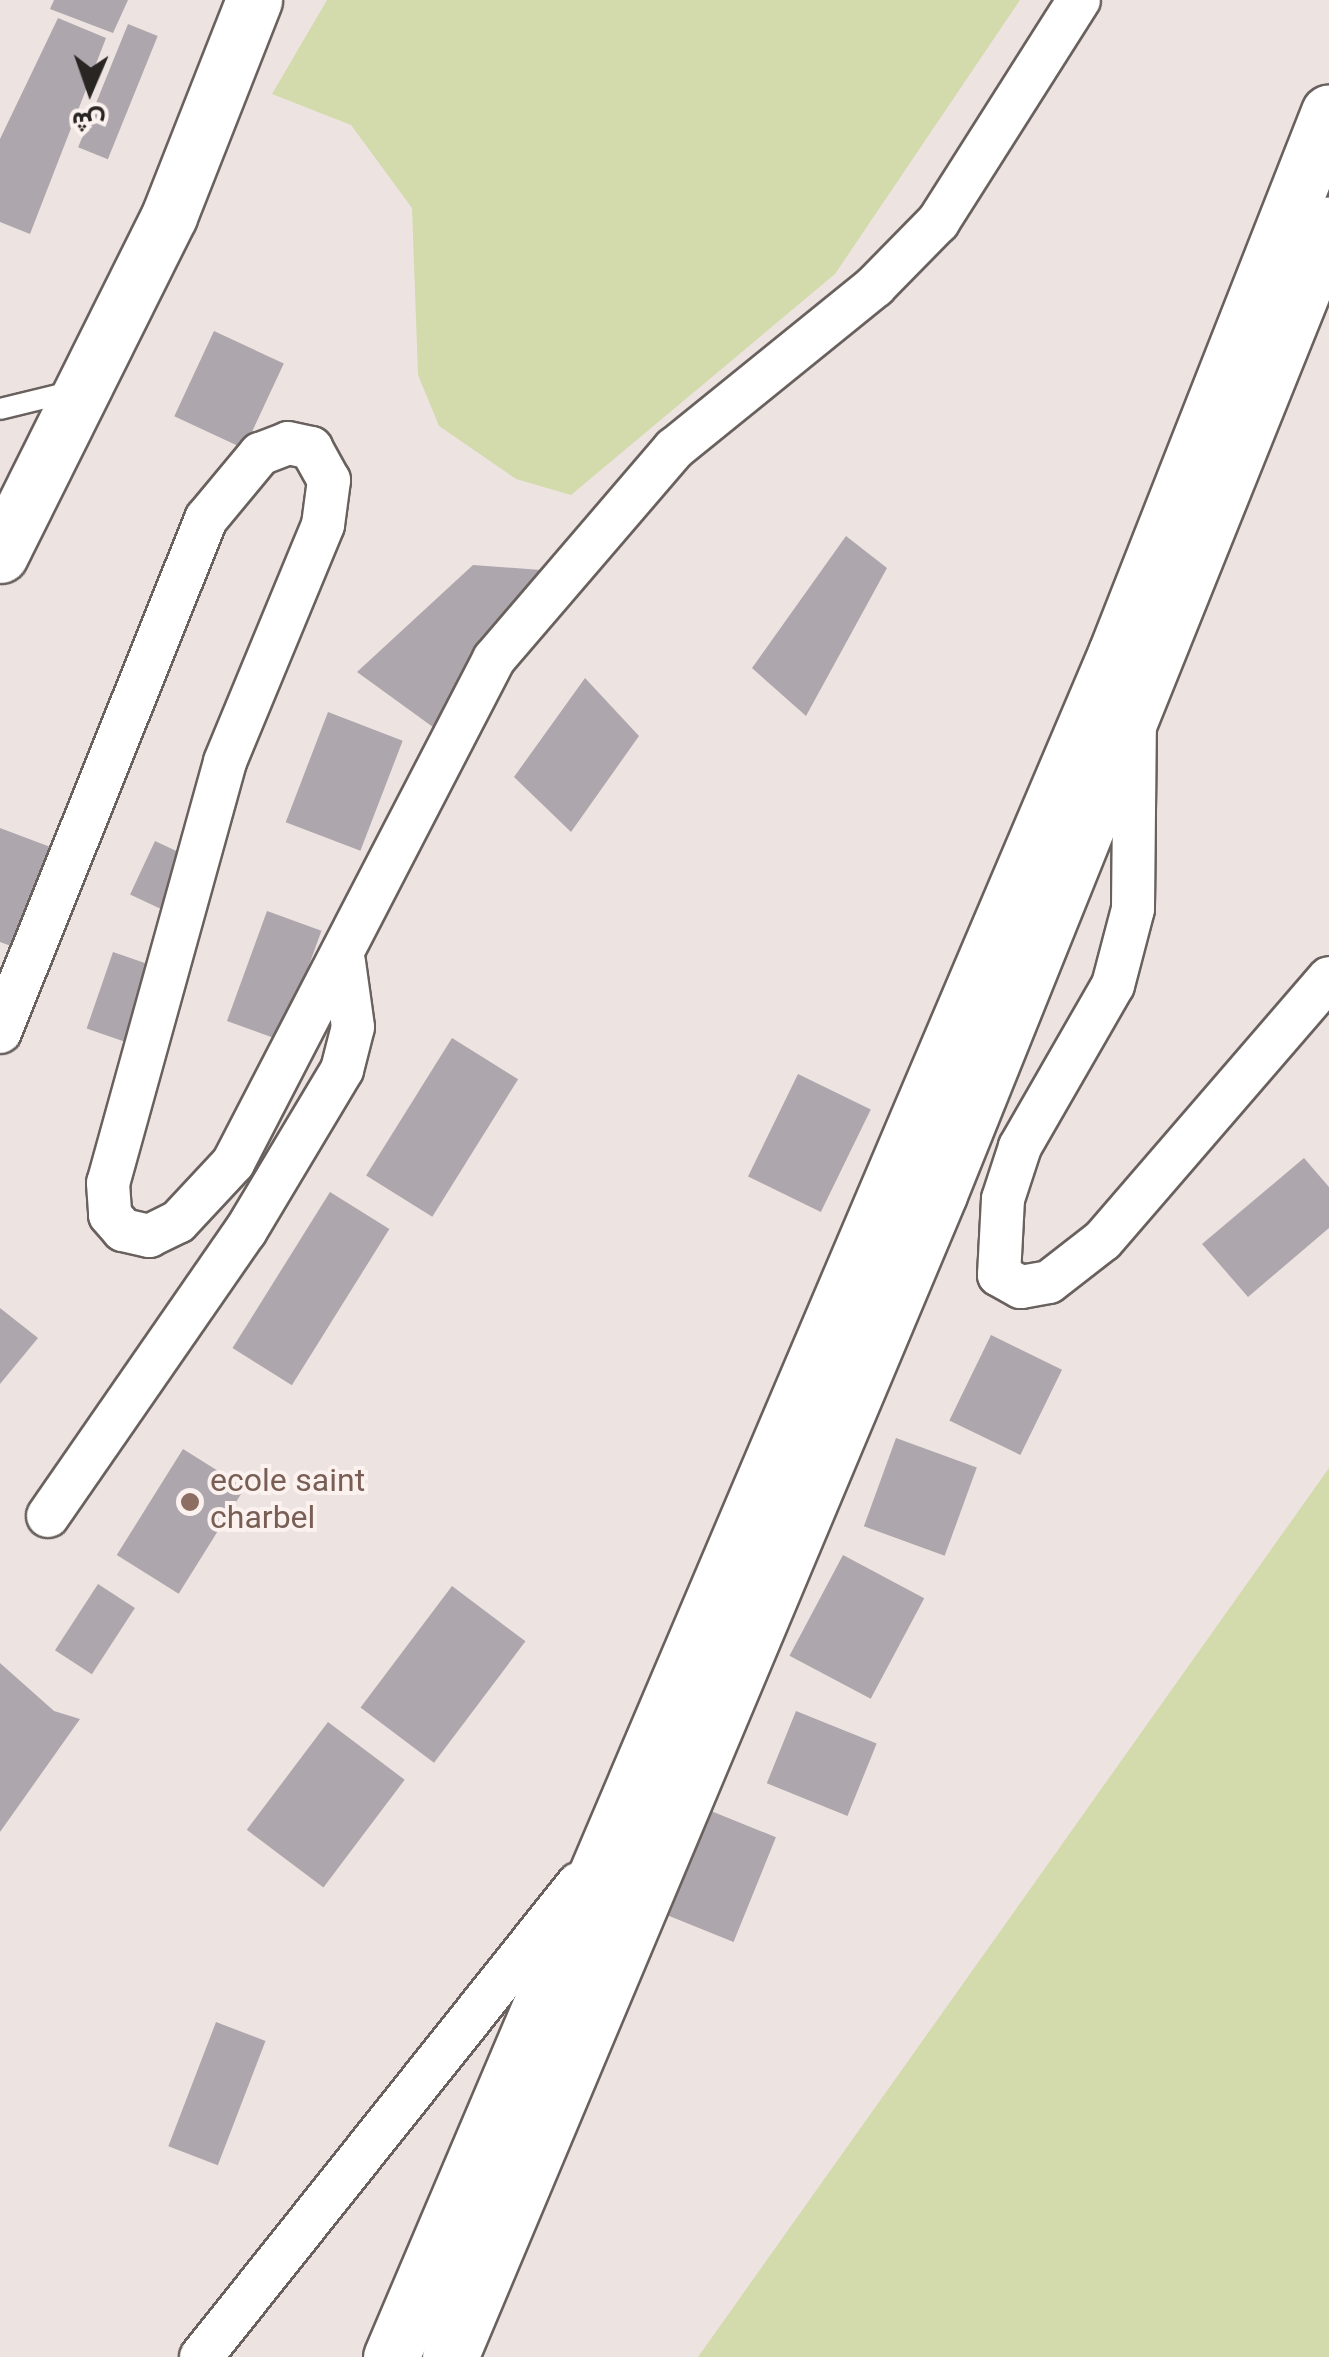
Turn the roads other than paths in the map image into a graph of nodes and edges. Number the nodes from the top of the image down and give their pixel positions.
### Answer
1 (254, 0) edge
2 (1080, 0) edge
3 (1329, 112) edge
4 (1329, 225) edge
5 (86, 391) junction
6 (0, 409) edge
7 (1, 552) edge
8 (1116, 653) junction
9 (1135, 710) junction
10 (344, 962) junction
11 (1329, 978) edge
12 (0, 1032) edge
13 (48, 1516) dead end
14 (612, 1840) junction
15 (201, 2357) edge
16 (391, 2357) edge
17 (450, 2357) edge

1 - 5 main road
2 - 10 street
3 - 8 main road
4 - 9 main road
5 - 6 lane
5 - 7 main road
8 - 9 street
8 - 14 main road
9 - 11 street
9 - 17 main road
10 - 12 street
10 - 13 street
14 - 15 street
14 - 16 main road

